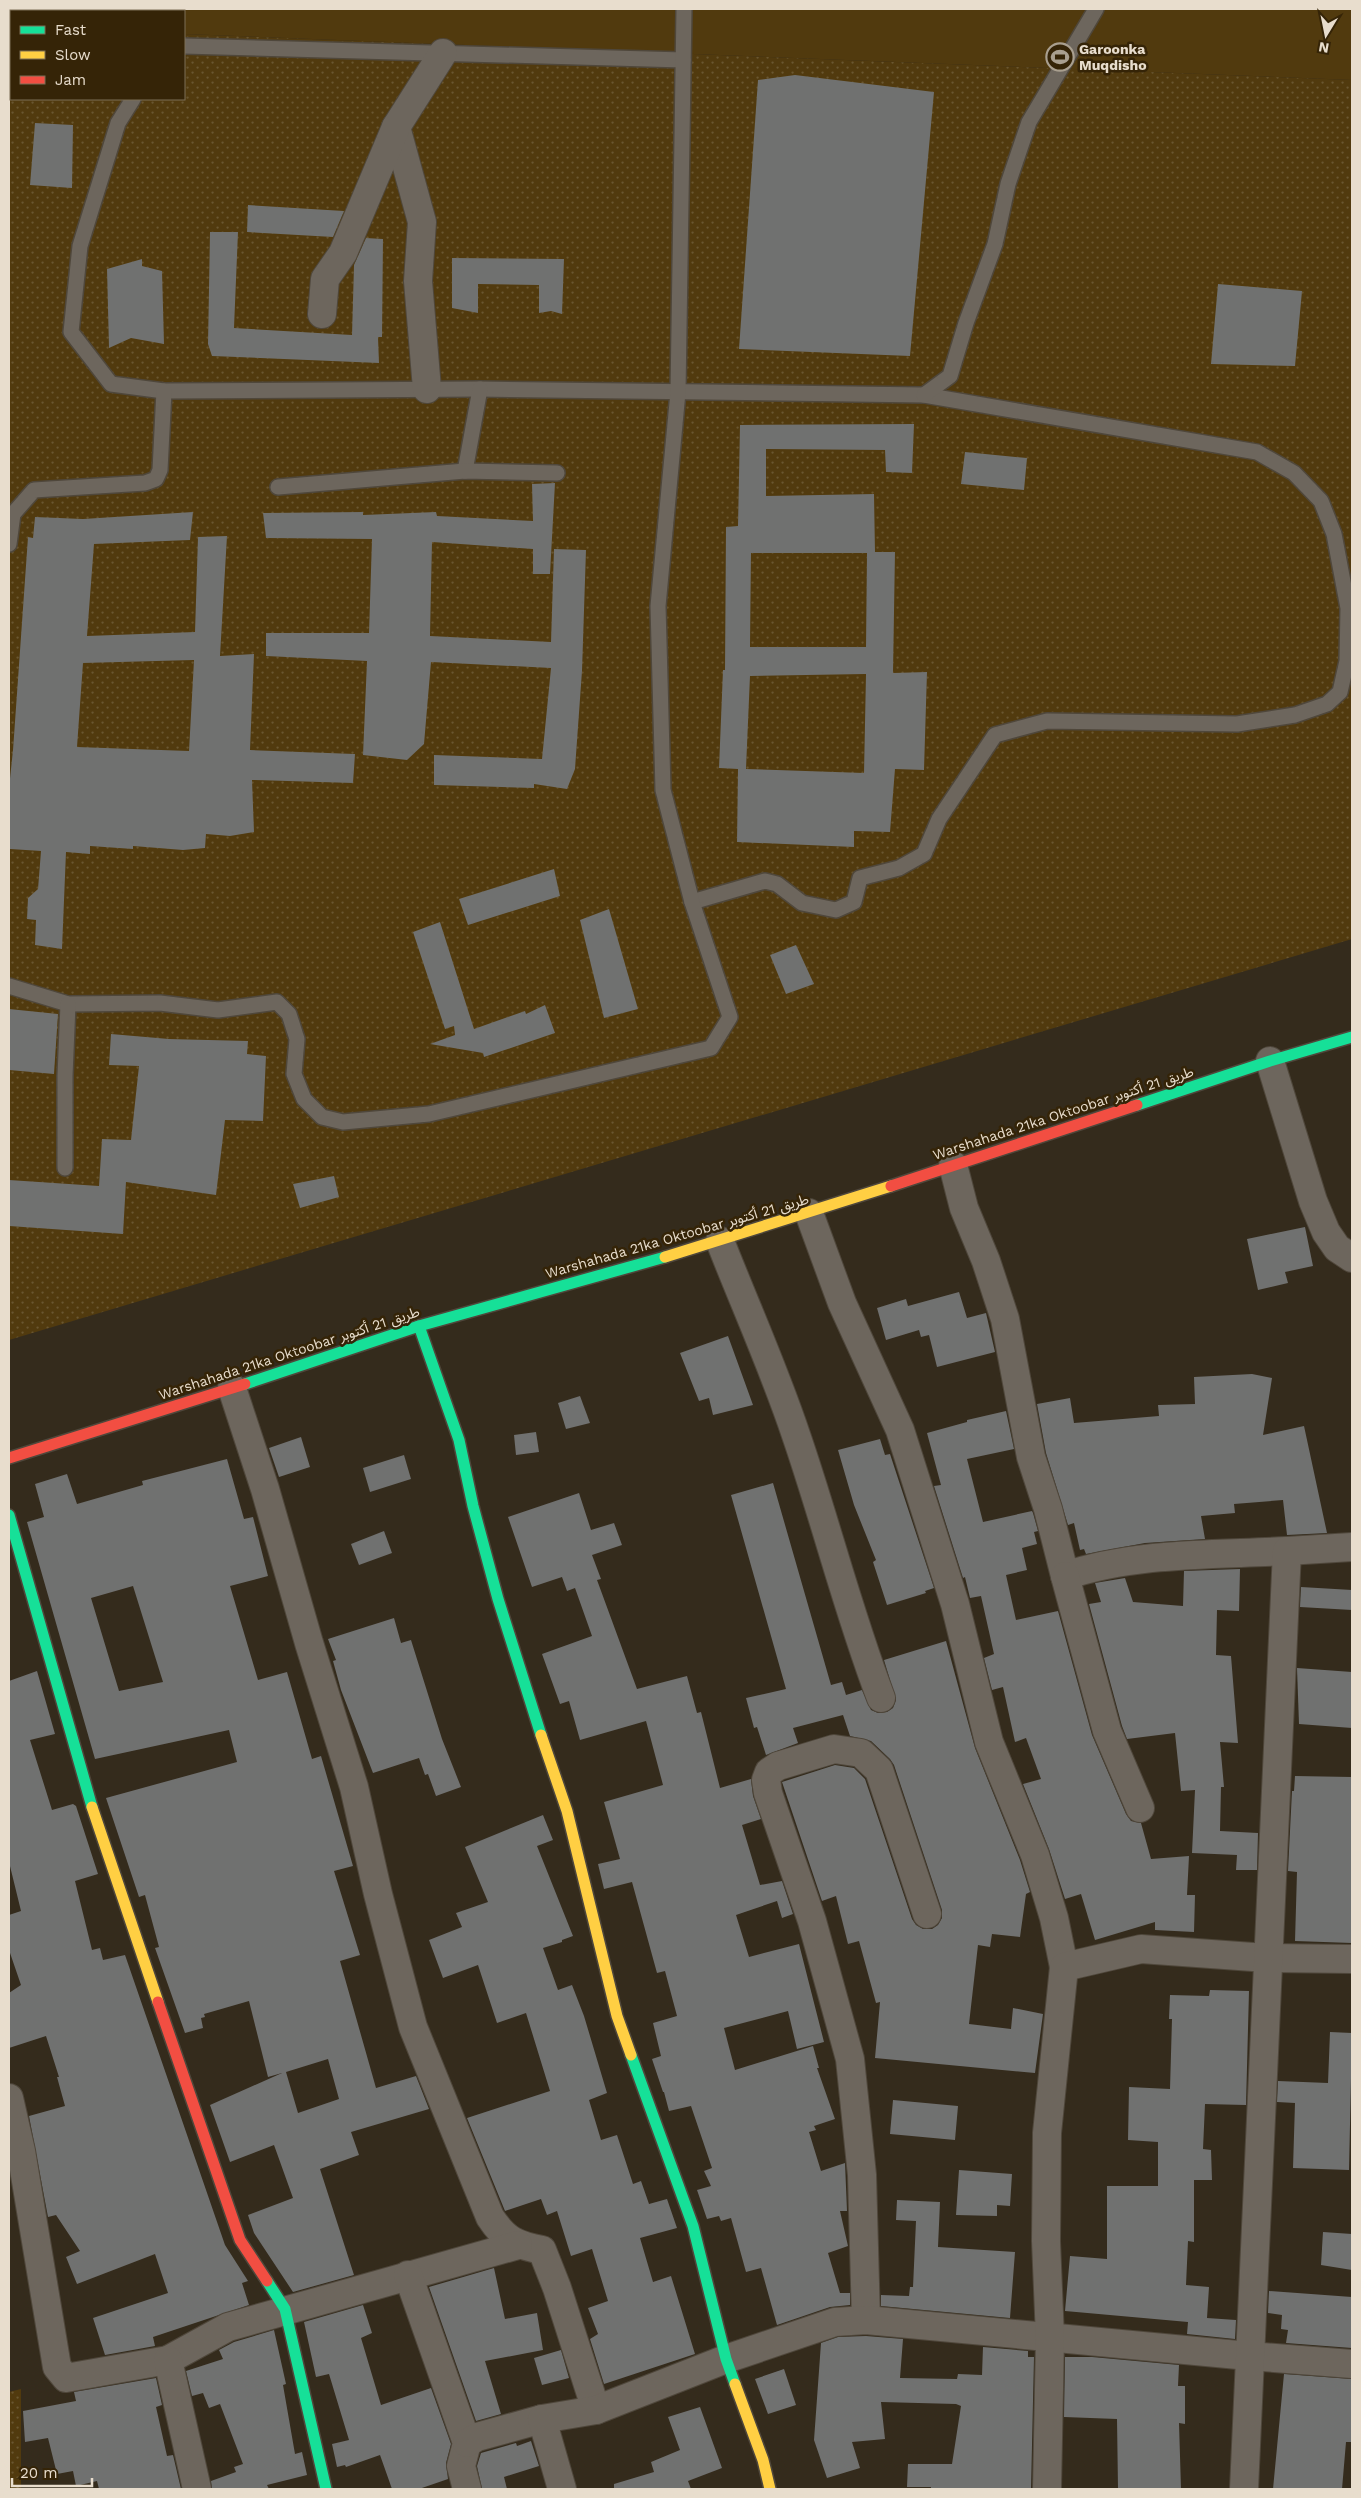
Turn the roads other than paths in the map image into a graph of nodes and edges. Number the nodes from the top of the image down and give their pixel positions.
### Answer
1 (684, 9) edge
2 (1096, 9) edge
3 (185, 46) edge
4 (443, 53) junction
5 (683, 60) junction
6 (132, 100) edge
7 (396, 127) junction
8 (322, 314) dead end
9 (426, 389) junction
10 (480, 389) junction
11 (164, 391) junction
12 (678, 392) junction
13 (924, 395) junction
14 (465, 471) junction
15 (557, 473) dead end
16 (278, 488) dead end
17 (9, 544) edge
18 (692, 902) junction
19 (9, 986) edge
20 (68, 1004) junction
21 (1352, 1037) edge
22 (1270, 1061) junction
23 (953, 1165) junction
24 (65, 1168) dead end
25 (809, 1213) junction
26 (720, 1241) junction
27 (1352, 1258) edge
28 (419, 1326) junction
29 (232, 1388) junction
30 (9, 1458) edge
31 (9, 1515) edge
32 (1352, 1547) edge
33 (1288, 1551) junction
34 (1065, 1576) junction
35 (881, 1698) dead end
36 (1140, 1808) dead end
37 (927, 1914) dead end
38 (1267, 1958) junction
39 (1352, 1959) edge
40 (1064, 1967) junction
41 (9, 2098) edge
42 (518, 2245) junction
43 (408, 2275) junction
44 (285, 2309) junction
45 (866, 2320) junction
46 (1050, 2338) junction
47 (1249, 2356) junction
48 (726, 2359) junction
49 (168, 2360) junction
50 (1352, 2364) edge
51 (596, 2410) junction
52 (542, 2419) junction
53 (467, 2443) junction
54 (197, 2489) edge
55 (326, 2489) edge
56 (467, 2489) edge
57 (562, 2489) edge
58 (770, 2489) edge
59 (1047, 2489) edge
60 (1244, 2489) edge

1 - 5 lane
2 - 13 lane
3 - 4 lane
4 - 5 lane
4 - 7 street
5 - 12 lane
6 - 11 lane
7 - 8 street
7 - 9 street
9 - 10 lane
9 - 11 lane
10 - 12 lane
10 - 14 lane
11 - 17 lane
12 - 13 lane
12 - 18 lane
13 - 18 lane
14 - 15 lane
14 - 16 lane
18 - 20 lane
19 - 20 lane
20 - 24 lane
21 - 22 street, Warshahada 21ka Oktoobar طريق 21 أكتوبر
22 - 23 street, Warshahada 21ka Oktoobar طريق 21 أكتوبر
22 - 27 street
23 - 25 street, Warshahada 21ka Oktoobar طريق 21 أكتوبر
23 - 34 street
25 - 26 street, Warshahada 21ka Oktoobar طريق 21 أكتوبر
25 - 40 street
26 - 28 street, Warshahada 21ka Oktoobar طريق 21 أكتوبر
26 - 35 street
28 - 29 street, Warshahada 21ka Oktoobar طريق 21 أكتوبر
28 - 48 street
29 - 30 street, Warshahada 21ka Oktoobar طريق 21 أكتوبر
29 - 42 street
31 - 44 street
32 - 33 street
33 - 34 street
33 - 38 street
34 - 36 street
37 - 45 street
38 - 39 street
38 - 40 street
38 - 47 street
40 - 46 street
41 - 49 street
42 - 43 street
42 - 51 street
43 - 44 street
43 - 53 street
44 - 49 street
44 - 55 street
45 - 46 street
45 - 48 street
46 - 47 street
46 - 59 street
47 - 50 street
47 - 60 street
48 - 51 street
48 - 58 street
49 - 54 street
51 - 52 street
52 - 53 street
52 - 57 street
53 - 56 street

